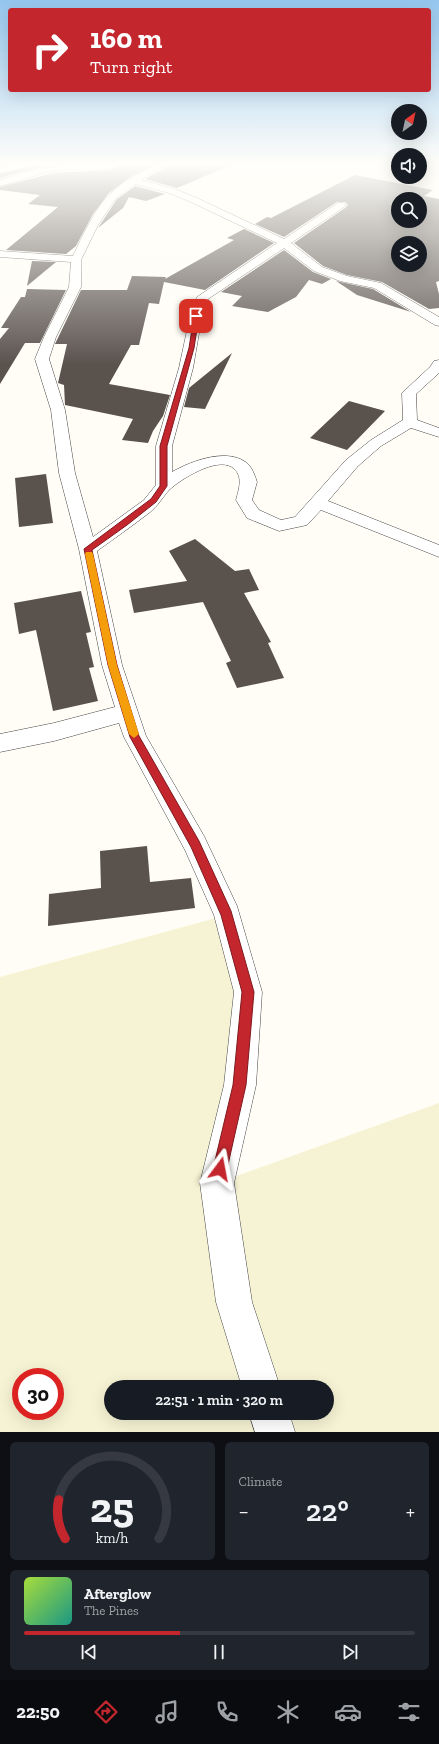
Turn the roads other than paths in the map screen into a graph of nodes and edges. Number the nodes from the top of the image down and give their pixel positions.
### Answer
1 (89, 232) edge
2 (261, 232) edge
3 (299, 232) edge
4 (283, 242) junction
5 (0, 254) edge
6 (77, 259) junction
7 (439, 322) edge
8 (439, 364) edge
9 (410, 422) junction
10 (439, 433) edge
11 (164, 486) junction
12 (318, 503) junction
13 (88, 549) junction
14 (439, 551) edge
15 (128, 712) junction
16 (0, 743) edge
17 (259, 1380) edge
18 (272, 1420) edge
19 (276, 1432) edge

1 - 6 street
2 - 4 street
3 - 4 street
4 - 7 street
4 - 11 street
5 - 6 street
6 - 13 street
8 - 9 street
9 - 10 street
9 - 12 street
11 - 12 street
11 - 13 street
12 - 14 street
13 - 15 street
15 - 16 street
15 - 17 street
18 - 19 street

